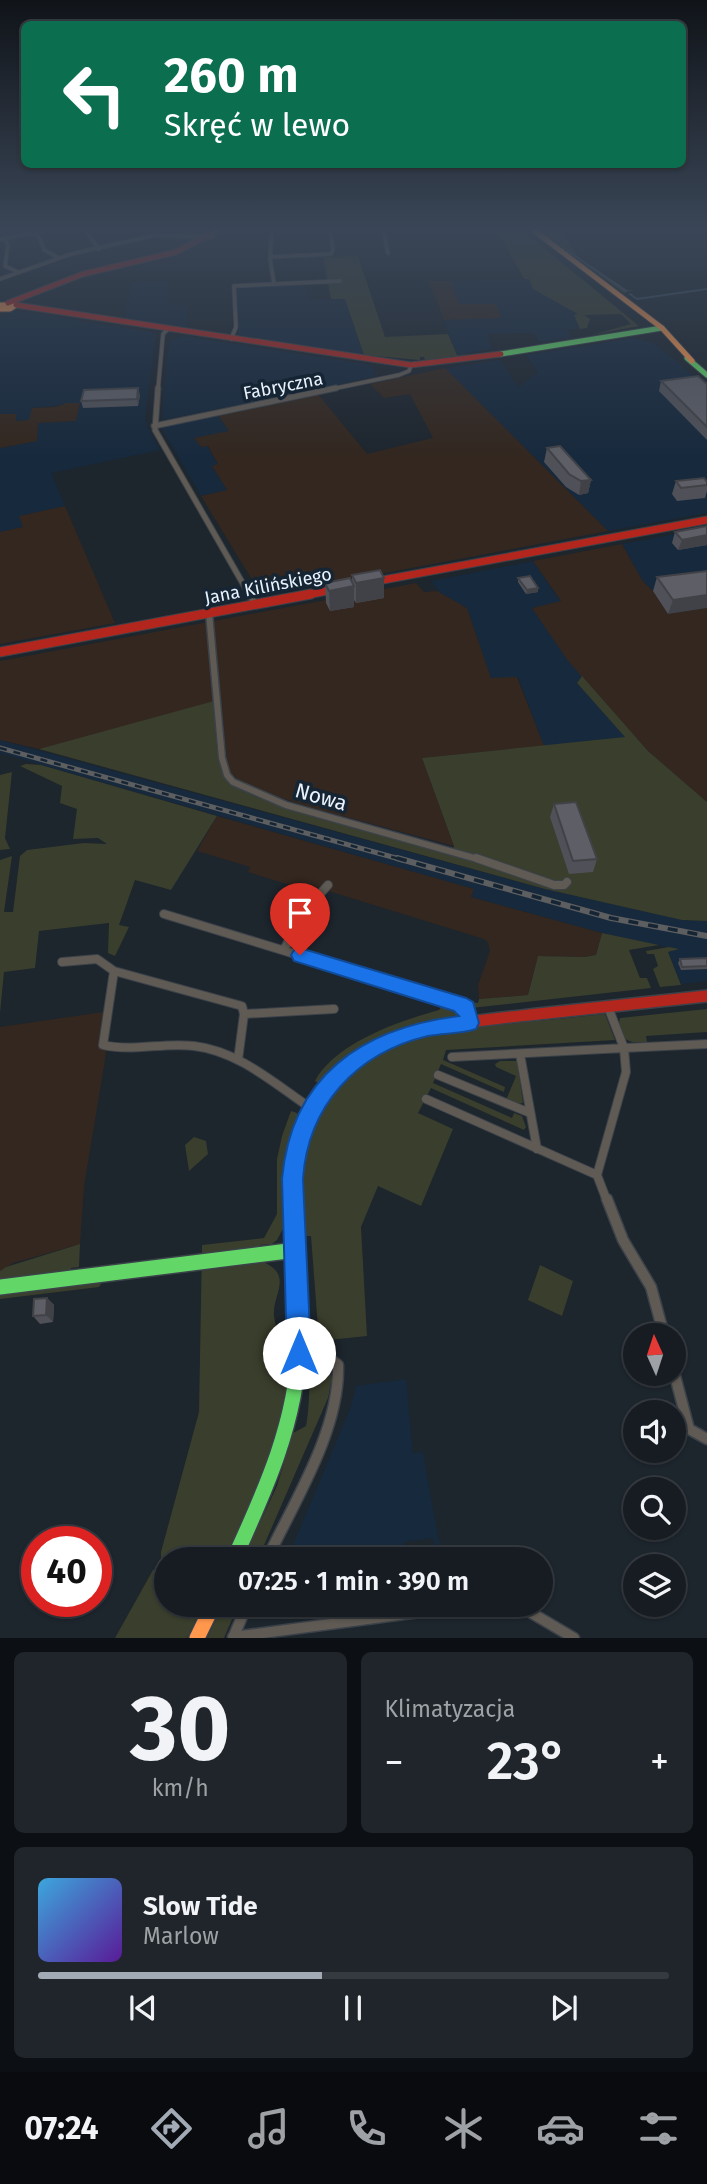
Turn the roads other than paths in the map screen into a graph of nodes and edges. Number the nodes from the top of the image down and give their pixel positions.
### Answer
1 (234, 305) edge
2 (627, 305) edge
3 (6, 307) edge
4 (168, 329) junction
5 (656, 329) junction
6 (231, 339) junction
7 (411, 365) junction
8 (707, 375) edge
9 (155, 426) junction
10 (707, 520) edge
11 (357, 585) edge
12 (346, 587) edge
13 (255, 604) junction
14 (209, 613) junction
15 (0, 652) edge
16 (567, 882) dead end
17 (328, 885) dead end
18 (164, 914) dead end
19 (284, 950) junction
20 (61, 962) dead end
21 (114, 971) junction
22 (707, 996) edge
23 (608, 1007) junction
24 (334, 1009) dead end
25 (244, 1014) junction
26 (469, 1023) junction
27 (707, 1044) edge
28 (624, 1048) junction
29 (520, 1054) junction
30 (452, 1057) dead end
31 (237, 1060) junction
32 (438, 1075) dead end
33 (426, 1099) dead end
34 (312, 1109) junction
35 (530, 1113) junction
36 (537, 1149) junction
37 (597, 1175) junction
38 (296, 1250) junction
39 (0, 1287) edge
40 (661, 1323) edge
41 (299, 1353) junction
42 (678, 1386) edge
43 (707, 1439) edge
44 (239, 1547) edge
45 (272, 1547) edge
46 (207, 1617) edge
47 (242, 1617) edge
48 (385, 1617) edge
49 (538, 1617) edge
50 (197, 1638) edge
51 (233, 1638) edge
52 (574, 1638) edge

1 - 6 street
2 - 5 main road
3 - 4 main road
4 - 6 main road
4 - 9 street
5 - 7 main road
5 - 8 main road
6 - 7 main road
7 - 9 street, Fabryczna
9 - 13 street
10 - 11 main road, Jana Kilińskiego
12 - 13 main road, Jana Kilińskiego
13 - 14 main road, Jana Kilińskiego
14 - 15 main road, Jana Kilińskiego
14 - 16 street, Nowa
17 - 19 street
18 - 19 street
19 - 26 street
20 - 21 street
21 - 25 street
21 - 31 street
22 - 23 main road
23 - 26 main road
23 - 28 street
24 - 25 street
25 - 31 street
26 - 34 main road
27 - 28 street
28 - 29 street
28 - 37 street
29 - 30 street
29 - 35 street
31 - 34 street
32 - 35 street
33 - 36 street
34 - 38 main road
35 - 36 street
36 - 37 street
37 - 40 street
38 - 39 main road
38 - 41 main road
41 - 44 main road
41 - 45 street
42 - 43 street
46 - 50 main road
47 - 51 street
48 - 51 street
49 - 52 street

